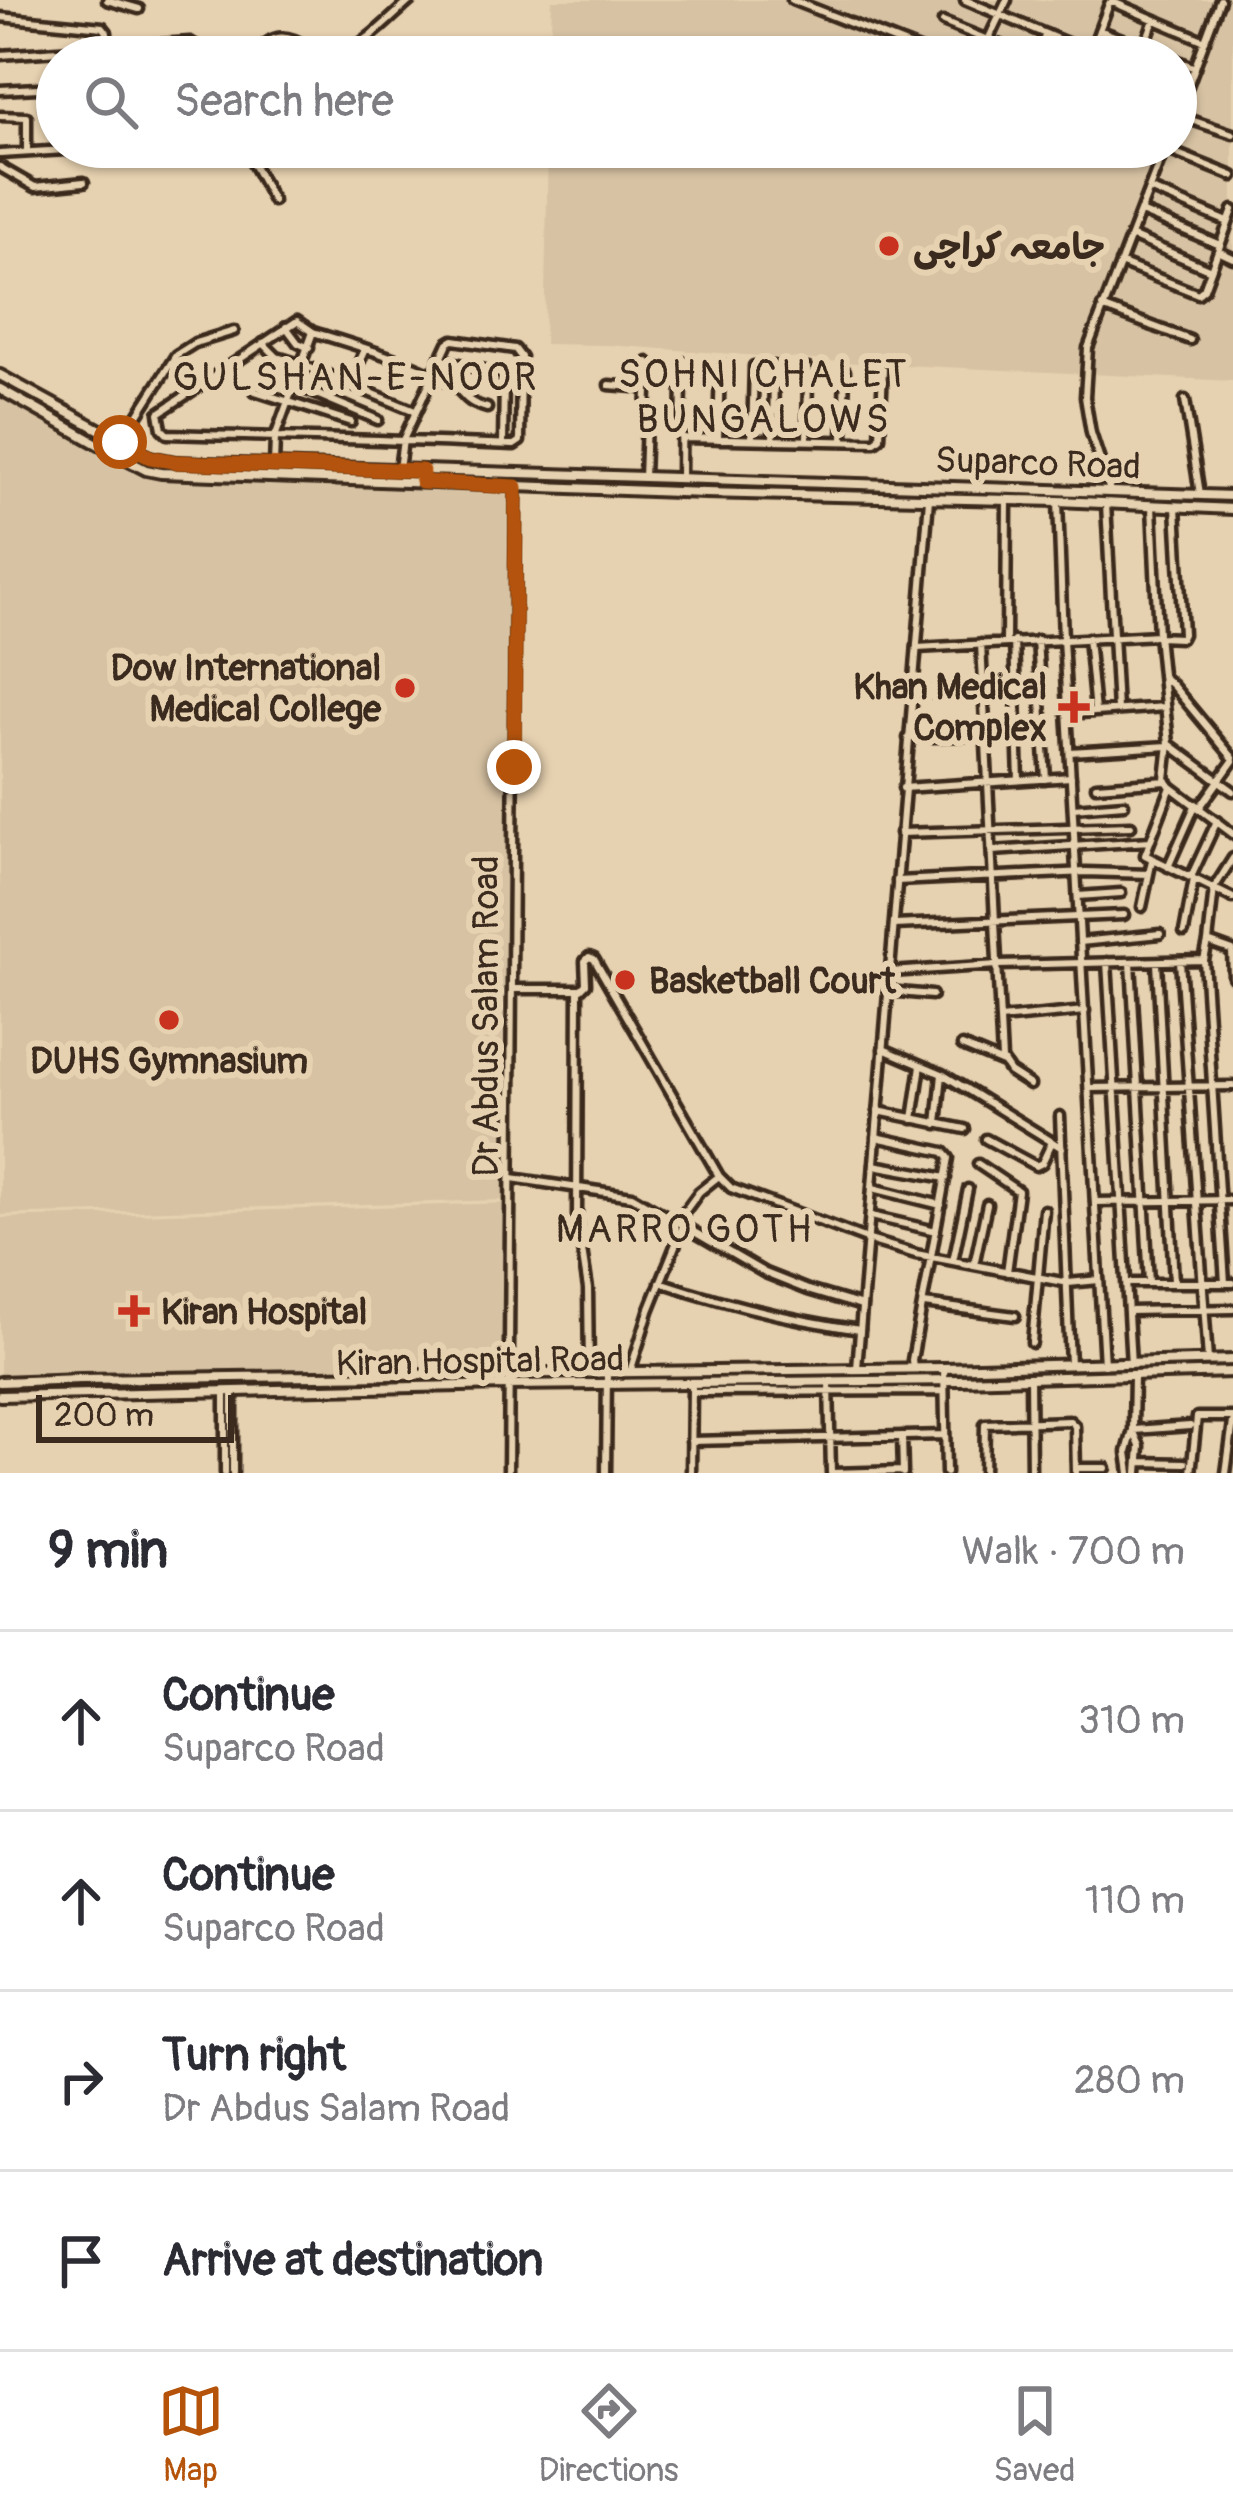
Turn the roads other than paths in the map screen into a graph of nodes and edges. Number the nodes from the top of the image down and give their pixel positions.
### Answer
1 (107, 0) edge
2 (411, 0) edge
3 (792, 0) edge
4 (965, 0) edge
5 (1007, 0) edge
6 (1220, 0) edge
7 (139, 9) dead end
8 (998, 14) junction
9 (0, 17) edge
10 (1154, 20) junction
11 (943, 22) dead end
12 (1099, 30) junction
13 (1046, 34) joint
14 (106, 36) edge
15 (369, 36) edge
16 (884, 36) edge
17 (979, 36) edge
18 (988, 36) edge
19 (1050, 36) edge
20 (1098, 36) edge
21 (1115, 36) edge
22 (1148, 36) edge
23 (1192, 36) edge
24 (1197, 38) edge
25 (1204, 41) junction
26 (36, 54) edge
27 (0, 55) edge
28 (1197, 62) edge
29 (36, 87) edge
30 (0, 90) edge
31 (0, 116) edge
32 (1197, 123) edge
33 (1233, 134) edge
34 (36, 151) edge
35 (27, 152) junction
36 (0, 154) edge
37 (1197, 161) edge
38 (0, 166) edge
39 (255, 168) edge
40 (1157, 168) edge
41 (1233, 176) edge
42 (84, 182) dead end
43 (1150, 189) junction
44 (273, 201) dead end
45 (1233, 210) edge
46 (1141, 212) junction
47 (1228, 222) junction
48 (1131, 236) junction
49 (1219, 248) junction
50 (1233, 258) edge
51 (1120, 263) junction
52 (1211, 270) junction
53 (1102, 307) junction
54 (285, 327) junction
55 (234, 331) dead end
56 (313, 332) junction
57 (1190, 340) dead end
58 (263, 343) junction
59 (309, 348) junction
60 (365, 349) junction
61 (439, 359) junction
62 (648, 362) dead end
63 (682, 362) dead end
64 (719, 362) dead end
65 (303, 364) junction
66 (754, 366) dead end
67 (774, 366) dead end
68 (808, 369) dead end
69 (883, 369) dead end
70 (845, 371) dead end
71 (431, 374) junction
72 (0, 375) edge
73 (350, 384) junction
74 (295, 385) junction
75 (609, 385) dead end
76 (0, 388) edge
77 (647, 388) junction
78 (254, 391) dead end
79 (1185, 400) dead end
80 (289, 402) junction
81 (488, 408) dead end
82 (416, 411) junction
83 (378, 420) dead end
84 (351, 422) dead end
85 (275, 437) junction
86 (682, 438) junction
87 (718, 439) junction
88 (403, 440) junction
89 (752, 440) junction
90 (773, 440) junction
91 (807, 440) junction
92 (843, 441) junction
93 (120, 442) junction
94 (502, 445) junction
95 (274, 466) junction
96 (399, 470) junction
97 (422, 477) junction
98 (644, 478) junction
99 (681, 479) junction
100 (755, 482) junction
101 (516, 487) junction
102 (1110, 491) junction
103 (755, 494) junction
104 (1181, 494) junction
105 (1200, 494) junction
106 (1043, 495) junction
107 (1233, 496) edge
108 (929, 499) junction
109 (1007, 500) junction
110 (1058, 500) junction
111 (1106, 504) junction
112 (1152, 506) junction
113 (1178, 507) junction
114 (1233, 509) edge
115 (1158, 636) junction
116 (1113, 637) junction
117 (1088, 638) junction
118 (1063, 639) junction
119 (1037, 640) junction
120 (1010, 642) junction
121 (980, 644) junction
122 (916, 648) junction
123 (1162, 676) junction
124 (983, 690) junction
125 (913, 694) junction
126 (1165, 706) junction
127 (1117, 710) junction
128 (1095, 712) junction
129 (1067, 714) junction
130 (985, 735) junction
131 (908, 738) junction
132 (1168, 745) junction
133 (1070, 752) junction
134 (1233, 759) edge
135 (1072, 777) junction
136 (1046, 778) junction
137 (1019, 780) junction
138 (1220, 780) junction
139 (988, 782) junction
140 (1169, 784) junction
141 (1096, 786) dead end
142 (903, 788) junction
143 (1233, 791) edge
144 (1124, 804) dead end
145 (1198, 806) junction
146 (1073, 808) junction
147 (1217, 821) junction
148 (1073, 826) junction
149 (1131, 826) dead end
150 (991, 830) junction
151 (900, 833) junction
152 (1233, 834) edge
153 (1150, 841) junction
154 (1074, 846) junction
155 (992, 851) junction
156 (1233, 858) edge
157 (1152, 860) junction
158 (1168, 867) junction
159 (1078, 872) junction
160 (1149, 874) junction
161 (992, 876) junction
162 (1193, 878) junction
163 (897, 881) junction
164 (1214, 888) junction
165 (1121, 893) dead end
166 (1078, 896) junction
167 (1233, 898) edge
168 (1142, 907) dead end
169 (1124, 915) dead end
170 (1079, 918) junction
171 (995, 922) junction
172 (894, 925) junction
173 (1184, 932) dead end
174 (1160, 934) dead end
175 (1080, 942) junction
176 (1208, 942) junction
177 (1232, 951) edge
178 (1204, 960) junction
179 (1156, 961) junction
180 (1180, 961) junction
181 (1107, 962) junction
182 (1131, 962) junction
183 (1081, 963) junction
184 (998, 965) junction
185 (890, 972) junction
186 (1233, 977) edge
187 (513, 989) junction
188 (578, 990) junction
189 (888, 991) junction
190 (932, 995) dead end
191 (1085, 1011) junction
192 (1000, 1019) junction
193 (962, 1046) dead end
194 (883, 1049) junction
195 (1004, 1063) junction
196 (922, 1065) junction
197 (942, 1074) junction
198 (1030, 1085) dead end
199 (1162, 1086) junction
200 (1189, 1086) junction
201 (1213, 1086) junction
202 (1233, 1086) edge
203 (1089, 1088) junction
204 (1138, 1088) junction
205 (1115, 1089) junction
206 (878, 1112) junction
207 (1060, 1116) dead end
208 (914, 1119) junction
209 (938, 1124) junction
210 (965, 1130) dead end
211 (876, 1138) junction
212 (986, 1139) dead end
213 (1052, 1142) junction
214 (1062, 1148) junction
215 (978, 1164) dead end
216 (874, 1165) junction
217 (719, 1177) junction
218 (512, 1178) junction
219 (946, 1178) junction
220 (579, 1187) junction
221 (873, 1188) junction
222 (968, 1190) dead end
223 (1233, 1200) edge
224 (1145, 1201) junction
225 (1220, 1201) junction
226 (1095, 1202) junction
227 (1170, 1202) junction
228 (1197, 1202) junction
229 (1122, 1203) junction
230 (987, 1204) dead end
231 (941, 1205) junction
232 (1043, 1210) dead end
233 (871, 1216) junction
234 (680, 1224) junction
235 (936, 1231) junction
236 (868, 1240) junction
237 (931, 1256) junction
238 (952, 1261) junction
239 (974, 1266) junction
240 (1007, 1272) junction
241 (1039, 1278) junction
242 (1099, 1280) junction
243 (660, 1282) junction
244 (1149, 1282) junction
245 (1174, 1282) junction
246 (1203, 1282) junction
247 (1068, 1283) junction
248 (1127, 1283) junction
249 (1229, 1283) edge
250 (922, 1304) junction
251 (862, 1306) junction
252 (1233, 1309) edge
253 (1205, 1310) junction
254 (1129, 1311) junction
255 (1015, 1316) dead end
256 (860, 1330) junction
257 (1031, 1343) dead end
258 (1191, 1360) junction
259 (1208, 1360) junction
260 (1233, 1360) edge
261 (1131, 1364) junction
262 (1104, 1365) junction
263 (857, 1368) junction
264 (913, 1368) junction
265 (944, 1368) junction
266 (1066, 1369) junction
267 (589, 1372) junction
268 (607, 1372) junction
269 (630, 1372) junction
270 (1191, 1372) junction
271 (1233, 1372) edge
272 (508, 1373) junction
273 (1134, 1375) junction
274 (294, 1376) junction
275 (1030, 1377) junction
276 (80, 1379) junction
277 (0, 1382) edge
278 (508, 1385) junction
279 (607, 1386) junction
280 (944, 1386) junction
281 (830, 1387) junction
282 (692, 1388) junction
283 (293, 1390) junction
284 (229, 1392) junction
285 (80, 1394) junction
286 (0, 1396) edge
287 (1233, 1419) edge
288 (1030, 1421) junction
289 (1190, 1426) dead end
290 (1133, 1430) junction
291 (945, 1435) junction
292 (902, 1436) junction
293 (830, 1438) junction
294 (692, 1442) junction
295 (1140, 1462) junction
296 (1184, 1463) dead end
297 (1106, 1468) dead end
298 (1076, 1471) edge
299 (903, 1472) edge
300 (229, 1473) edge
301 (508, 1473) edge
302 (605, 1473) edge
303 (691, 1473) edge
304 (831, 1473) edge
305 (946, 1473) edge
306 (984, 1473) edge
307 (1031, 1473) edge
308 (1134, 1473) edge
309 (1191, 1473) edge
310 (1226, 1473) edge

1 - 7 street
2 - 15 street
3 - 16 street
4 - 8 street
5 - 8 street
6 - 25 street
8 - 13 street
8 - 18 street
9 - 14 street
10 - 12 street
10 - 22 street
10 - 23 street
11 - 17 street
12 - 20 street
12 - 21 street
13 - 19 street
24 - 25 street
25 - 28 street
26 - 27 street
29 - 30 street
31 - 35 street
32 - 33 street
34 - 35 street
35 - 36 street
37 - 41 street
38 - 42 street
39 - 44 street
40 - 43 street
43 - 46 street
43 - 47 street
45 - 47 street
46 - 48 street
46 - 49 street
47 - 49 street
48 - 51 street
48 - 52 street
49 - 50 street
49 - 52 street
51 - 52 street
51 - 53 street
53 - 57 street
53 - 102 street
54 - 56 street
54 - 58 street
54 - 59 street
55 - 93 street
56 - 59 street
56 - 60 street
58 - 65 street
58 - 85 street
59 - 65 street
60 - 71 street
60 - 73 street
61 - 71 street
61 - 94 street
61 - 94 street
62 - 77 street
63 - 86 street
64 - 87 street
65 - 73 street
65 - 74 street
66 - 89 street
67 - 90 street
68 - 91 street
69 - 92 street
70 - 92 street
71 - 81 street
71 - 82 street
72 - 93 main road, Suparco Road
73 - 82 street
74 - 80 street
74 - 83 street
75 - 77 street
76 - 97 main road, Suparco Road
77 - 98 street
78 - 80 street
79 - 105 street
80 - 84 street
80 - 85 street
82 - 88 street
85 - 88 street
85 - 95 street
86 - 87 street
86 - 99 street
87 - 89 street
88 - 94 street
88 - 96 street
89 - 90 street
90 - 91 street
91 - 92 street
93 - 95 main road, Suparco Road
95 - 96 main road, Suparco Road
96 - 97 main road, Suparco Road
97 - 98 main road, Suparco Road
97 - 101 main road, Suparco Road
98 - 99 main road, Suparco Road
99 - 100 main road, Suparco Road
100 - 103 main road
100 - 106 main road, Suparco Road
101 - 103 main road, Suparco Road
101 - 187 street, Dr Abdus Salam Road
102 - 104 main road, Suparco Road
102 - 106 main road, Suparco Road
103 - 108 main road, Suparco Road
104 - 105 main road, Suparco Road
104 - 113 main road
105 - 107 main road, Suparco Road
106 - 109 main road, Suparco Road
106 - 110 main road, Suparco Road
108 - 109 main road, Suparco Road
108 - 122 street
109 - 120 street
110 - 111 main road, Suparco Road
110 - 118 street
111 - 112 main road, Suparco Road
111 - 116 street
112 - 113 main road, Suparco Road
112 - 115 street
113 - 114 main road, Suparco Road
113 - 115 street
115 - 116 street
115 - 123 street
116 - 117 street
116 - 127 street
117 - 118 street
117 - 128 street
118 - 119 street
118 - 129 street
119 - 120 street
119 - 136 street
120 - 121 street
120 - 137 street
121 - 122 street
121 - 124 street
122 - 125 street
123 - 126 street
123 - 134 street
124 - 125 street
124 - 130 street
125 - 131 street
126 - 127 street
126 - 132 street
127 - 128 street
128 - 129 street
129 - 133 street
130 - 131 street
130 - 139 street
131 - 142 street
132 - 133 street
132 - 138 street
132 - 140 street
133 - 135 street
134 - 138 street
135 - 136 street
135 - 146 street
136 - 137 street
137 - 139 street
138 - 143 street
138 - 145 street
139 - 142 street
139 - 150 street
140 - 141 street
140 - 145 street
140 - 153 street
142 - 151 street
144 - 146 street
145 - 147 street
145 - 158 street
146 - 148 street
147 - 152 street
147 - 162 street
148 - 149 street
148 - 150 street
148 - 154 street
150 - 151 street
150 - 155 street
151 - 163 street
153 - 154 street
153 - 157 street
154 - 155 street
154 - 159 street
155 - 161 street
156 - 164 street
157 - 158 street
157 - 160 street
158 - 162 street
159 - 160 street
159 - 161 street
159 - 166 street
160 - 168 street
161 - 163 street
161 - 171 street
162 - 164 street
162 - 173 street
163 - 172 street
164 - 167 street
164 - 176 street
165 - 166 street
166 - 170 street
169 - 170 street
170 - 171 street
170 - 175 street
171 - 172 street
171 - 184 street
172 - 185 street
174 - 175 street
175 - 183 street
176 - 177 street
176 - 178 street
177 - 186 street
178 - 180 street
178 - 201 street
179 - 180 street
179 - 182 street
179 - 199 street
180 - 200 street
181 - 182 street
181 - 183 street
181 - 205 street
182 - 204 street
183 - 184 street
183 - 191 street
184 - 185 street
184 - 192 street
185 - 189 street
187 - 188 street
187 - 218 street, Dr Abdus Salam Road
188 - 217 street
188 - 220 street
189 - 190 street
189 - 194 street
191 - 192 street
191 - 203 street
192 - 195 street
193 - 195 street
194 - 196 street
194 - 206 street
195 - 198 street
196 - 197 street
196 - 208 street
197 - 209 street
197 - 213 street
199 - 200 street
199 - 204 street
199 - 227 street
200 - 201 street
200 - 228 street
201 - 202 street
201 - 225 street
203 - 205 street
203 - 226 street
204 - 205 street
204 - 224 street
205 - 229 street
206 - 208 street
206 - 211 street
207 - 214 street
208 - 209 street
209 - 210 street
211 - 216 street
211 - 219 street
212 - 213 street
213 - 214 street
214 - 247 street
215 - 240 street
216 - 219 street
216 - 221 street
217 - 234 street
217 - 236 street
218 - 220 street
218 - 272 street, Dr Abdus Salam Road
219 - 231 street
220 - 234 street
220 - 267 street
221 - 231 street
221 - 233 street
222 - 238 street
223 - 225 street
224 - 227 street
224 - 229 street
224 - 244 street
225 - 228 street
225 - 249 street
226 - 229 street
226 - 242 street
227 - 228 street
227 - 245 street
228 - 246 street
229 - 248 street
230 - 239 street
231 - 235 street
232 - 241 street
233 - 235 street
233 - 236 street
234 - 243 street
234 - 251 street
235 - 237 street
236 - 237 street
236 - 251 street
237 - 238 street
237 - 250 street
238 - 239 street
239 - 240 street
240 - 241 street
241 - 247 street
241 - 257 street
242 - 247 street
242 - 262 street
243 - 256 street
243 - 269 street
244 - 245 street
244 - 248 street
245 - 246 street
246 - 249 street
246 - 253 street
247 - 266 street
248 - 254 street
250 - 255 street
250 - 264 street
251 - 256 street
252 - 253 street
253 - 254 street
253 - 259 street
254 - 261 street
256 - 263 street
258 - 259 main road
258 - 261 main road
258 - 270 main road
259 - 260 main road
261 - 262 main road
262 - 266 main road
263 - 264 main road, Kiran Hospital Road
263 - 269 main road, Kiran Hospital Road
264 - 265 main road, Kiran Hospital Road
265 - 266 main road, Kiran Hospital Road
265 - 280 street
266 - 273 main road
266 - 275 main road, Kiran Hospital Road
267 - 268 main road, Kiran Hospital Road
267 - 272 main road, Kiran Hospital Road
268 - 269 main road, Kiran Hospital Road
268 - 279 street
270 - 271 main road
270 - 273 main road
272 - 274 main road, Kiran Hospital Road
272 - 278 street, Dr Abdus Salam Road
273 - 290 street
274 - 276 main road, Kiran Hospital Road
274 - 283 main road
275 - 280 main road, Kiran Hospital Road
275 - 288 street
276 - 277 main road, Kiran Hospital Road
276 - 285 main road
278 - 279 main road, Kiran Hospital Road
278 - 283 main road, Kiran Hospital Road
278 - 301 street, Dr Abdus Salam Road
279 - 282 main road, Kiran Hospital Road
279 - 302 street
280 - 281 main road, Kiran Hospital Road
280 - 291 street
281 - 282 main road, Kiran Hospital Road
281 - 293 street
282 - 294 street
283 - 284 main road, Kiran Hospital Road
284 - 285 main road, Kiran Hospital Road
284 - 300 street
285 - 286 main road, Kiran Hospital Road
287 - 309 street
287 - 310 street
288 - 298 street
288 - 306 street
288 - 307 street
289 - 290 street
290 - 295 street
290 - 308 street
291 - 292 street
291 - 305 street
292 - 293 street
292 - 299 street
293 - 294 street
293 - 304 street
294 - 303 street
295 - 296 street
295 - 308 street
297 - 298 street
299 - 304 street

